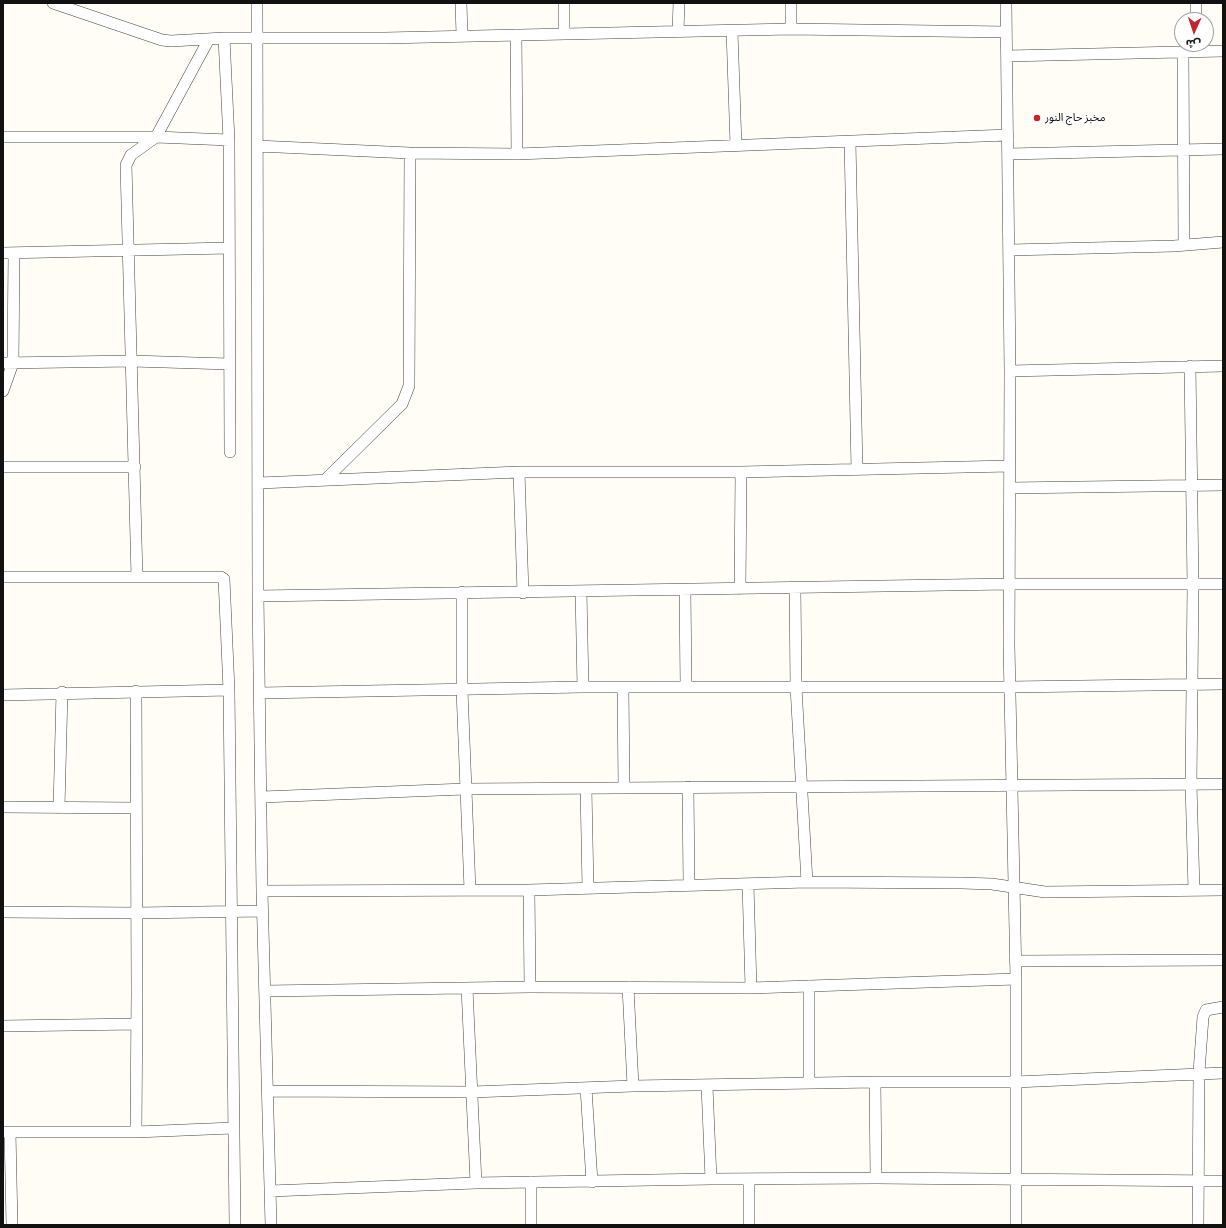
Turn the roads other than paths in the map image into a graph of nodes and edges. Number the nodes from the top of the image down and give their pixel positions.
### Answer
1 (53, 3) edge
2 (258, 3) edge
3 (461, 3) edge
4 (564, 3) edge
5 (679, 3) edge
6 (791, 3) edge
7 (1006, 3) edge
8 (790, 29) junction
9 (678, 31) junction
10 (732, 31) junction
11 (1006, 32) junction
12 (564, 34) junction
13 (462, 35) junction
14 (516, 35) junction
15 (224, 38) junction
16 (257, 38) junction
17 (209, 39) junction
18 (1174, 51) edge
19 (1183, 52) edge
20 (1007, 56) junction
21 (1008, 135) junction
22 (3, 137) edge
23 (156, 138) junction
24 (228, 140) junction
25 (850, 142) junction
26 (257, 146) junction
27 (736, 146) junction
28 (1223, 149) edge
29 (1184, 150) junction
30 (410, 153) junction
31 (517, 154) junction
32 (1008, 154) junction
33 (1223, 242) edge
34 (1184, 245) junction
35 (229, 248) junction
36 (1010, 250) junction
37 (129, 251) junction
38 (8, 253) edge
39 (132, 361) junction
40 (8, 363) edge
41 (229, 364) junction
42 (1190, 366) junction
43 (1223, 366) edge
44 (1010, 370) junction
45 (3, 391) edge
46 (230, 452) dead end
47 (1010, 466) junction
48 (3, 467) edge
49 (135, 467) junction
50 (857, 469) junction
51 (519, 472) junction
52 (741, 472) junction
53 (325, 480) junction
54 (259, 483) junction
55 (1223, 485) edge
56 (1191, 486) junction
57 (1010, 488) junction
58 (3, 577) edge
59 (137, 577) junction
60 (1009, 584) junction
61 (1223, 584) edge
62 (1193, 585) junction
63 (795, 588) junction
64 (740, 589) junction
65 (581, 590) junction
66 (685, 590) junction
67 (462, 592) junction
68 (523, 592) junction
69 (258, 596) junction
70 (1191, 684) junction
71 (1223, 684) edge
72 (582, 687) junction
73 (686, 687) junction
74 (796, 687) junction
75 (1010, 687) junction
76 (622, 688) junction
77 (229, 690) junction
78 (462, 690) junction
79 (136, 691) junction
80 (62, 692) junction
81 (260, 693) junction
82 (3, 695) edge
83 (1191, 784) junction
84 (1223, 784) edge
85 (1012, 785) junction
86 (688, 787) junction
87 (624, 788) junction
88 (801, 788) junction
89 (465, 789) junction
90 (586, 789) junction
91 (262, 797) junction
92 (3, 807) edge
93 (59, 808) junction
94 (136, 808) junction
95 (807, 882) junction
96 (748, 884) junction
97 (689, 885) junction
98 (588, 888) junction
99 (1014, 888) junction
100 (470, 890) junction
101 (529, 890) junction
102 (1194, 890) junction
103 (1223, 890) edge
104 (262, 891) junction
105 (232, 911) junction
106 (263, 911) junction
107 (3, 912) edge
108 (137, 913) junction
109 (1223, 960) edge
110 (1015, 961) junction
111 (1016, 979) junction
112 (809, 986) junction
113 (530, 987) junction
114 (467, 988) junction
115 (628, 988) junction
116 (751, 988) junction
117 (266, 991) junction
118 (1223, 1007) edge
119 (137, 1024) junction
120 (3, 1026) edge
121 (1199, 1072) junction
122 (1223, 1073) edge
123 (875, 1082) junction
124 (1015, 1082) junction
125 (809, 1084) junction
126 (632, 1086) junction
127 (707, 1086) junction
128 (586, 1088) junction
129 (268, 1091) junction
130 (472, 1092) junction
131 (233, 1128) junction
132 (7, 1132) edge
133 (136, 1132) junction
134 (876, 1178) junction
135 (711, 1179) junction
136 (749, 1180) junction
137 (1016, 1180) junction
138 (1199, 1181) junction
139 (1223, 1181) edge
140 (531, 1182) junction
141 (592, 1182) junction
142 (476, 1183) junction
143 (270, 1191) junction
144 (12, 1225) edge
145 (236, 1225) edge
146 (271, 1225) edge
147 (531, 1225) edge
148 (749, 1225) edge
149 (1016, 1225) edge
150 (1198, 1225) edge

1 - 17 street
2 - 16 street
3 - 13 street
4 - 12 street
5 - 9 street
6 - 8 street
7 - 11 street
8 - 10 street
8 - 11 street
9 - 10 street
9 - 12 street
10 - 27 street
11 - 20 street
12 - 14 street
13 - 14 street
13 - 16 street
14 - 31 street
15 - 16 street
15 - 17 street
15 - 24 street
16 - 26 street
17 - 23 street
18 - 20 street
19 - 29 street
20 - 21 street
21 - 25 street
21 - 32 street
22 - 23 street
23 - 24 street
23 - 37 street
24 - 35 street
25 - 27 street
25 - 50 street
26 - 30 street
26 - 54 street
27 - 31 street
28 - 29 street
29 - 32 street
29 - 34 street
30 - 31 street
30 - 53 street
32 - 36 street
33 - 34 street
34 - 36 street
35 - 37 street
35 - 41 street
36 - 44 street
37 - 38 street
37 - 39 street
38 - 40 street
39 - 40 street
39 - 41 street
39 - 49 street
40 - 45 street
41 - 46 street
42 - 43 street
42 - 44 street
42 - 56 street
44 - 47 street
47 - 50 street
47 - 57 street
48 - 49 street
49 - 59 street
50 - 52 street
51 - 52 street
51 - 53 street
51 - 68 street
52 - 64 street
53 - 54 street
54 - 69 street
55 - 56 street
56 - 57 street
56 - 62 street
57 - 60 street
58 - 59 street
59 - 77 street
60 - 62 street
60 - 63 street
60 - 75 street
61 - 62 street
62 - 70 street
63 - 64 street
63 - 74 street
64 - 66 street
65 - 66 street
65 - 68 street
65 - 72 street
66 - 73 street
67 - 68 street
67 - 69 street
67 - 78 street
69 - 81 street
70 - 71 street
70 - 75 street
70 - 83 street
72 - 76 street
72 - 78 street
73 - 74 street
73 - 76 street
74 - 75 street
74 - 88 street
75 - 85 street
76 - 87 street
77 - 79 street
77 - 105 street
78 - 81 street
78 - 89 street
79 - 80 street
79 - 94 street
80 - 82 street
80 - 93 street
81 - 91 street
83 - 84 street
83 - 85 street
83 - 102 street
85 - 88 street
85 - 99 street
86 - 87 street
86 - 88 street
86 - 97 street
87 - 90 street
88 - 95 street
89 - 90 street
89 - 91 street
89 - 100 street
90 - 98 street
91 - 104 street
92 - 93 street
93 - 94 street
94 - 108 street
95 - 96 street
95 - 99 street
96 - 97 street
96 - 116 street
97 - 98 street
98 - 101 street
99 - 102 street
99 - 110 street
100 - 101 street
100 - 104 street
101 - 113 street
102 - 103 street
104 - 106 street
105 - 106 street
105 - 108 street
105 - 131 street
106 - 117 street
107 - 108 street
108 - 119 street
109 - 110 street
110 - 111 street
111 - 112 street
111 - 124 street
112 - 116 street
112 - 125 street
113 - 114 street
113 - 115 street
114 - 117 street
114 - 130 street
115 - 116 street
115 - 126 street
117 - 129 street
118 - 121 street
119 - 120 street
119 - 133 street
121 - 122 street
121 - 124 street
121 - 138 street
123 - 124 street
123 - 125 street
123 - 134 street
124 - 137 street
125 - 127 street
126 - 127 street
126 - 128 street
127 - 135 street
128 - 130 street
128 - 141 street
129 - 130 street
129 - 143 street
130 - 142 street
131 - 133 street
131 - 145 street
132 - 133 street
132 - 144 street
134 - 136 street
134 - 137 street
135 - 136 street
135 - 141 street
136 - 148 street
137 - 138 street
137 - 149 street
138 - 139 street
138 - 150 street
140 - 141 street
140 - 142 street
140 - 147 street
142 - 143 street
143 - 146 street

